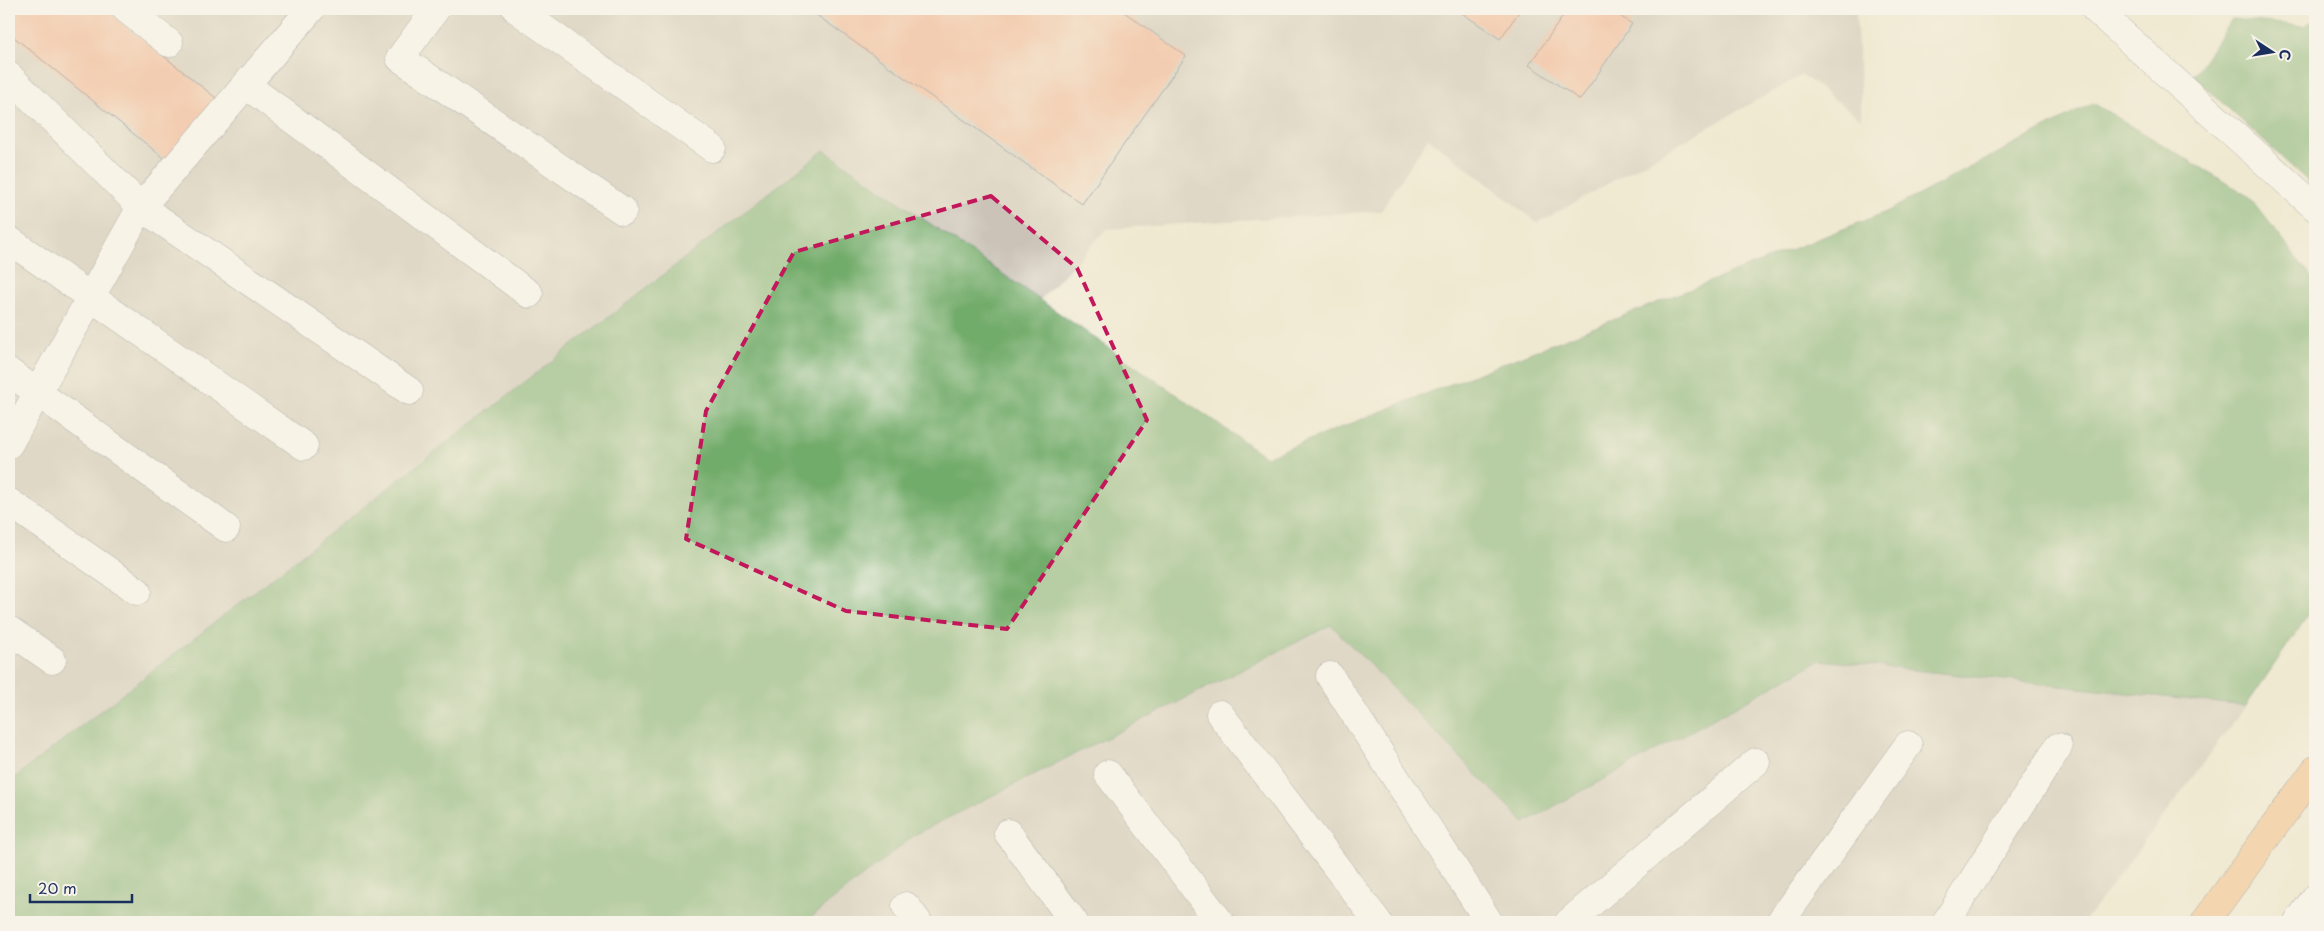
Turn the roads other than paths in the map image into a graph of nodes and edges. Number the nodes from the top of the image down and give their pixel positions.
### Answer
1 (126, 9) edge
2 (311, 9) edge
3 (436, 9) edge
4 (516, 9) edge
5 (2095, 9) edge
6 (169, 43) dead end
7 (9, 76) edge
8 (246, 85) junction
9 (712, 148) dead end
10 (141, 207) junction
11 (2315, 207) edge
12 (623, 211) dead end
13 (9, 240) edge
14 (529, 294) dead end
15 (91, 297) junction
16 (9, 372) edge
17 (409, 391) dead end
18 (38, 392) junction
19 (9, 444) edge
20 (304, 446) dead end
21 (9, 502) edge
22 (226, 528) dead end
23 (137, 592) dead end
24 (9, 630) edge
25 (52, 660) dead end
26 (1330, 676) dead end
27 (1220, 714) dead end
28 (1908, 745) dead end
29 (2058, 747) dead end
30 (1756, 762) dead end
31 (2315, 770) edge
32 (1108, 774) dead end
33 (1008, 833) dead end
34 (2315, 898) edge
35 (1074, 922) edge
36 (1220, 922) edge
37 (1378, 922) edge
38 (1490, 922) edge
39 (1569, 922) edge
40 (1780, 922) edge
41 (1946, 922) edge
42 (2205, 922) edge
43 (2298, 922) edge

1 - 6 lane
2 - 8 lane
3 - 12 lane
4 - 9 lane
5 - 11 lane
7 - 10 lane
8 - 10 lane
8 - 14 lane
10 - 15 lane
10 - 17 lane
13 - 15 lane
15 - 18 lane
15 - 20 lane
16 - 18 lane
18 - 19 lane
18 - 22 lane
21 - 23 lane
24 - 25 lane
26 - 38 lane
27 - 37 lane
28 - 40 lane
29 - 41 lane
30 - 39 lane
31 - 42 main road
32 - 36 lane
33 - 35 lane
34 - 43 lane

